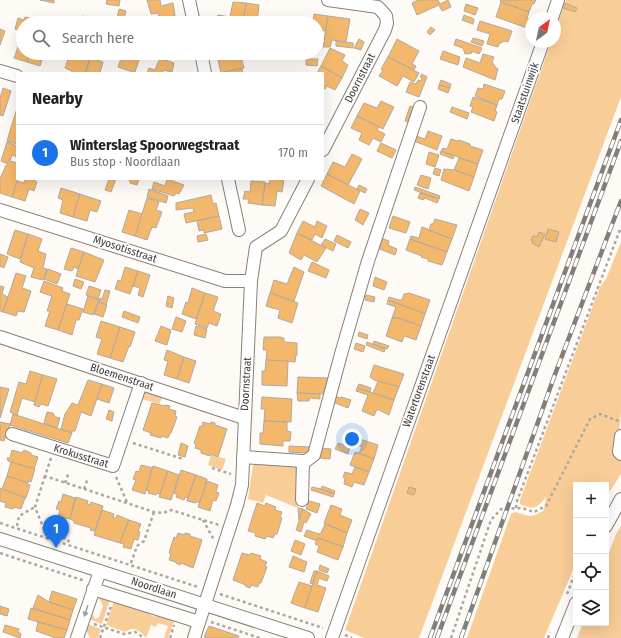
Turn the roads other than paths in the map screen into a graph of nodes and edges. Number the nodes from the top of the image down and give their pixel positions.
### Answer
1 (189, 0) edge
2 (328, 0) edge
3 (558, 0) edge
4 (554, 12) edge
5 (192, 16) edge
6 (541, 48) edge
7 (202, 60) edge
8 (0, 71) edge
9 (205, 72) edge
10 (16, 76) edge
11 (420, 107) dead end
12 (507, 144) joint
13 (324, 148) edge
14 (228, 180) edge
15 (307, 180) edge
16 (0, 210) edge
17 (239, 230) dead end
18 (251, 282) junction
19 (0, 337) edge
20 (140, 383) junction
21 (244, 418) junction
22 (12, 434) dead end
23 (621, 436) edge
24 (621, 454) edge
25 (242, 457) junction
26 (303, 461) junction
27 (621, 499) edge
28 (302, 500) dead end
29 (609, 521) edge
30 (0, 538) edge
31 (100, 571) junction
32 (94, 589) junction
33 (204, 604) junction
34 (573, 612) edge
35 (200, 621) junction
36 (566, 632) edge
37 (333, 635) edge
38 (77, 638) edge
39 (194, 638) edge
40 (308, 638) edge
41 (562, 638) edge

1 - 5 street
2 - 13 street, Doornstraat
3 - 4 street
6 - 12 street, Staatstuinwijk
7 - 9 street
8 - 10 street
11 - 26 street
12 - 37 street, Watertorenstraat
14 - 17 street
15 - 18 street, Doornstraat
16 - 18 street, Myosotisstraat
18 - 21 street, Doornstraat
19 - 20 street, Bloemenstraat
20 - 21 street, Bloemenstraat
20 - 22 street, Krokusstraat
21 - 25 street, Doornstraat
23 - 24 street
25 - 26 street
25 - 33 street, Doornstraat
26 - 28 street
27 - 29 street
30 - 31 street, Noordlaan
31 - 32 street
31 - 33 street, Noordlaan
32 - 35 street
32 -> 38 street
33 - 35 street, Doornstraat
33 - 40 street, Noordlaan
34 - 36 street
35 - 39 street, Doornstraat
36 - 41 street

